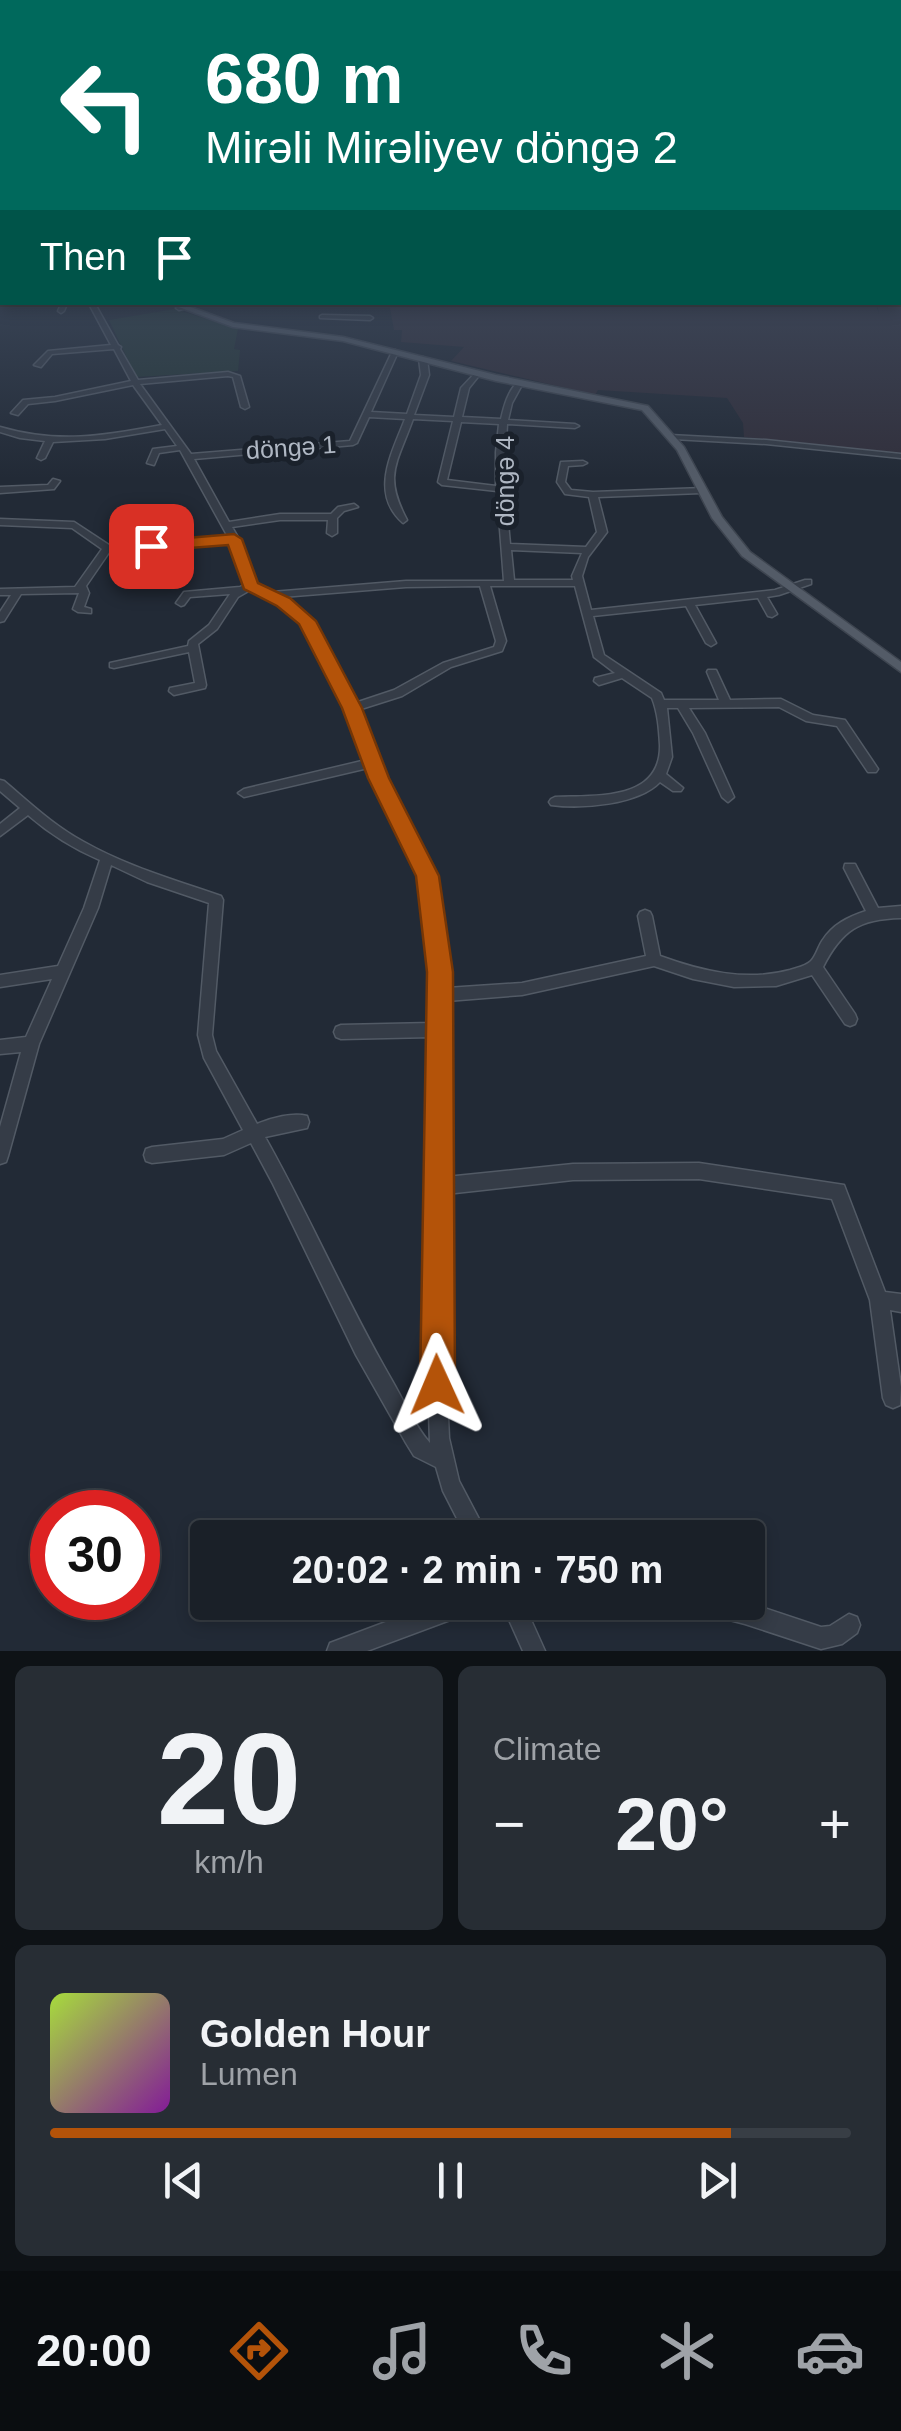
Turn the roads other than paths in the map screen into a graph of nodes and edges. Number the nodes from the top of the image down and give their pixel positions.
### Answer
1 (105, 325) edge
2 (239, 325) edge
3 (342, 325) edge
4 (338, 338) junction
5 (118, 347) junction
6 (395, 352) junction
7 (423, 359) junction
8 (38, 365) dead end
9 (477, 373) junction
10 (135, 382) junction
11 (519, 383) junction
12 (245, 407) dead end
13 (15, 413) dead end
14 (364, 414) junction
15 (410, 416) junction
16 (456, 419) junction
17 (86, 421) dead end
18 (506, 422) junction
19 (168, 426) junction
20 (574, 426) dead end
21 (0, 428) edge
22 (14, 434) junction
23 (673, 437) junction
24 (78, 439) junction
25 (50, 440) junction
26 (0, 441) edge
27 (186, 452) junction
28 (901, 456) edge
29 (41, 458) dead end
30 (150, 463) dead end
31 (583, 463) dead end
32 (56, 481) dead end
33 (500, 489) junction
34 (0, 490) edge
35 (701, 490) junction
36 (593, 495) junction
37 (354, 507) dead end
38 (334, 517) junction
39 (403, 520) dead end
40 (0, 522) edge
41 (226, 525) junction
42 (332, 533) dead end
43 (234, 539) junction
44 (507, 547) junction
45 (107, 548) junction
46 (587, 550) junction
47 (509, 582) junction
48 (808, 582) dead end
49 (577, 583) junction
50 (484, 584) junction
51 (82, 588) junction
52 (245, 588) junction
53 (794, 589) junction
54 (0, 592) edge
55 (18, 592) junction
56 (271, 594) junction
57 (761, 594) junction
58 (181, 602) dead end
59 (690, 604) junction
60 (87, 611) dead end
61 (588, 613) junction
62 (772, 614) dead end
63 (0, 619) edge
64 (712, 643) dead end
65 (193, 648) junction
66 (114, 665) dead end
67 (901, 668) edge
68 (712, 672) dead end
69 (626, 673) junction
70 (599, 681) dead end
71 (174, 691) dead end
72 (661, 704) junction
73 (682, 705) junction
74 (728, 705) junction
75 (352, 708) junction
76 (372, 763) junction
77 (872, 769) dead end
78 (661, 777) junction
79 (0, 784) edge
80 (676, 788) dead end
81 (244, 792) dead end
82 (728, 797) dead end
83 (555, 802) dead end
84 (29, 808) junction
85 (0, 831) edge
86 (107, 858) junction
87 (850, 868) dead end
88 (901, 912) edge
89 (874, 913) junction
90 (645, 916) dead end
91 (654, 960) junction
92 (815, 967) junction
93 (60, 972) junction
94 (0, 982) edge
95 (440, 995) junction
96 (850, 1020) dead end
97 (440, 1030) junction
98 (340, 1032) dead end
99 (30, 1044) junction
100 (0, 1047) edge
101 (301, 1122) dead end
102 (255, 1134) junction
103 (152, 1155) dead end
104 (0, 1156) edge
105 (438, 1186) junction
106 (880, 1300) junction
107 (901, 1303) edge
108 (893, 1398) dead end
109 (441, 1459) junction
110 (470, 1520) edge
111 (421, 1620) edge
112 (520, 1620) edge
113 (760, 1620) edge
114 (849, 1626) dead end
115 (338, 1651) edge
116 (534, 1651) edge

1 - 5 street
2 - 4 main road
3 - 4 street
4 - 6 main road
5 - 8 street
5 - 10 street
6 - 7 main road
6 - 14 street, döngə 1
7 - 9 main road
7 - 15 street
9 - 11 main road
9 - 16 street
10 - 12 street
10 - 13 street
10 - 19 street
11 - 18 street, döngə 4
11 - 23 main road
14 - 15 street
14 - 27 street, döngə 1
15 - 16 street
15 - 39 street
16 - 18 street
16 - 33 street
17 - 24 street
18 - 20 street
18 - 33 street, döngə 4
19 - 24 street
19 - 27 street
21 - 22 street
22 - 25 street
22 - 26 street
23 - 28 street
23 - 35 main road
24 - 25 street
25 - 29 street
27 - 30 street
27 - 41 street
31 - 36 street
32 - 34 street
33 - 44 street, döngə 4
35 - 36 street
35 - 53 main road
36 - 46 street
37 - 38 street
38 - 41 street
38 - 42 street
40 - 45 street
41 - 43 street
43 - 45 street
43 - 52 street
44 - 46 street
44 - 47 street, döngə 4
45 - 51 street
46 - 49 street
47 - 49 street
47 - 50 street
48 - 53 street
49 - 61 street
50 - 56 street
50 - 75 street
51 - 55 street
51 - 60 street
52 - 56 street
52 - 58 street
52 - 65 street
53 - 57 street
53 - 67 main road
54 - 55 street
55 - 63 street
56 - 75 street
57 - 59 street
57 - 62 street
59 - 61 street
59 - 64 street
61 - 69 street
65 - 66 street
65 - 71 street
68 - 74 street
69 - 70 street
69 - 72 street
72 - 73 street
72 - 78 street
73 - 74 street
73 - 82 street
74 - 77 street
75 - 76 street
76 - 81 street
76 - 95 street
78 - 80 street
78 - 83 street
79 - 84 street
84 - 85 street
84 - 86 street
86 - 93 street
86 - 102 street
87 - 89 street
88 - 89 street
89 - 92 street
90 - 91 street
91 - 92 street
91 - 95 street
92 - 96 street
93 - 94 street
93 - 99 street
95 - 97 street
97 - 98 street
97 - 105 street
99 - 100 street
99 - 104 street
101 - 102 street
102 - 103 street
102 - 109 street
105 - 106 street
105 - 109 street
106 - 107 street
106 - 108 street
109 - 110 street
111 - 115 street
112 - 116 street
113 - 114 street

